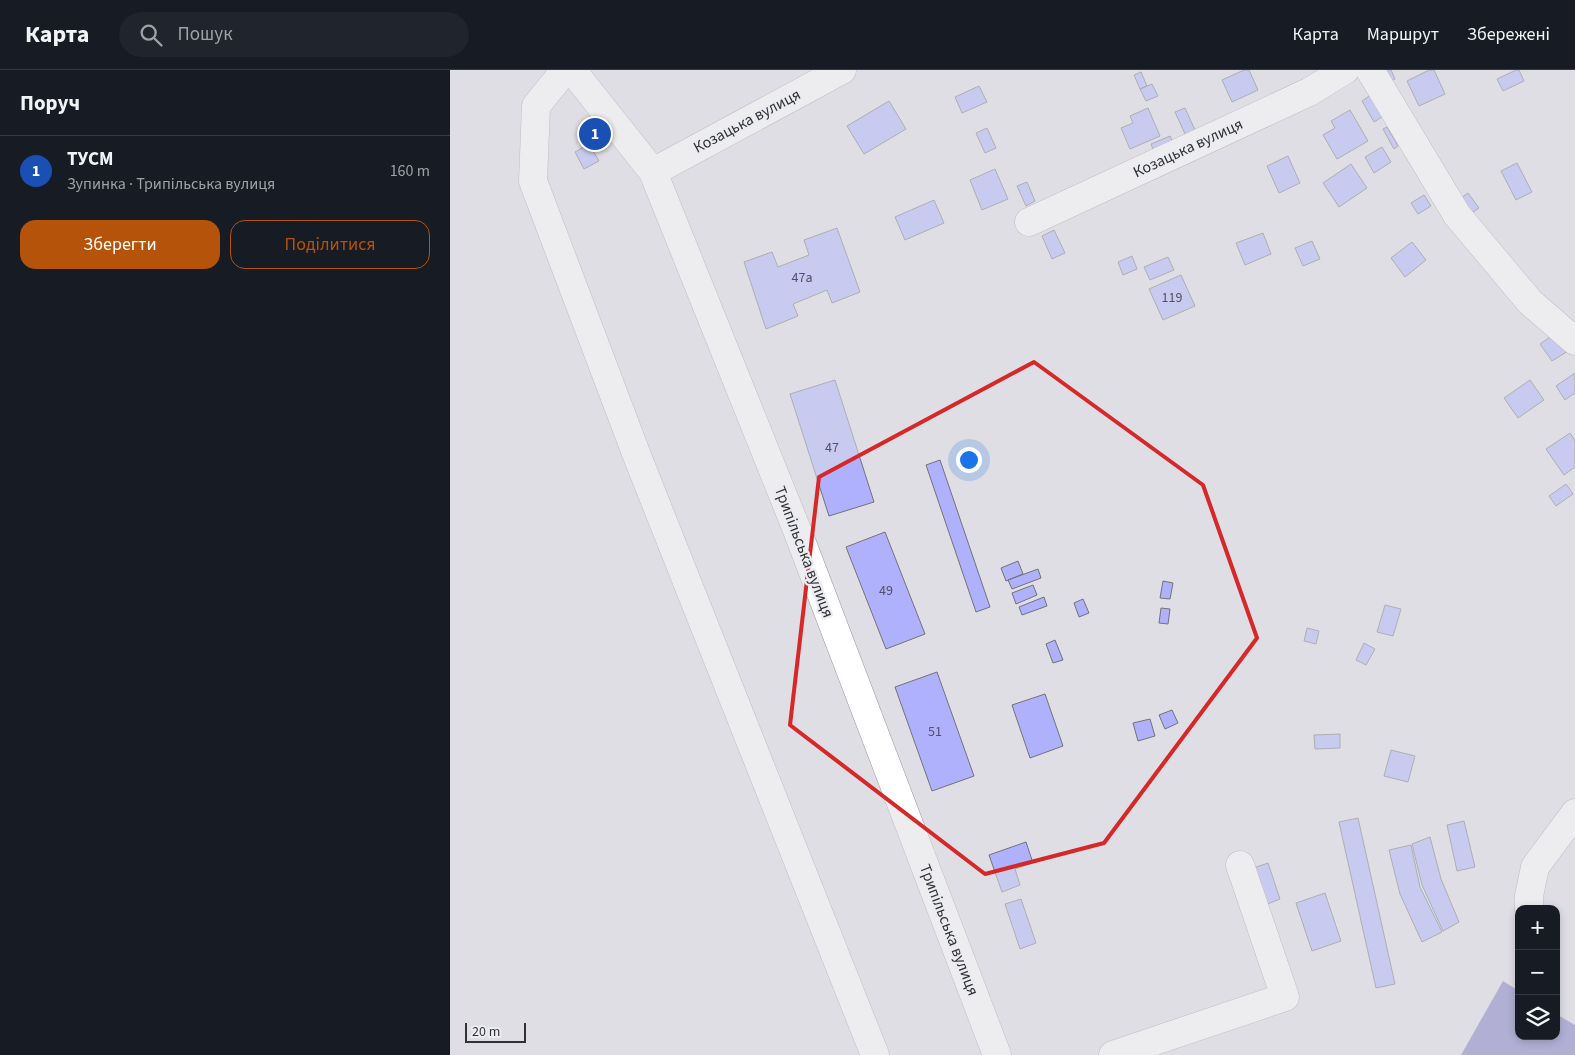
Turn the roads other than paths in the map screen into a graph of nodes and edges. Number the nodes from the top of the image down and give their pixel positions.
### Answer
1 (565, 70) edge
2 (572, 70) edge
3 (842, 70) edge
4 (1344, 70) edge
5 (1370, 70) edge
6 (653, 172) junction
7 (1029, 222) dead end
8 (1575, 341) edge
9 (1575, 813) edge
10 (1240, 865) dead end
11 (1529, 905) edge
12 (875, 1055) edge
13 (997, 1055) edge
14 (1113, 1055) edge

1 - 12 street
2 - 6 street, Трипільська вулиця
3 - 6 street, Козацька вулиця
4 - 7 street, Козацька вулиця
5 - 8 street
6 - 13 street, Трипільська вулиця
9 - 11 street
10 - 14 street

